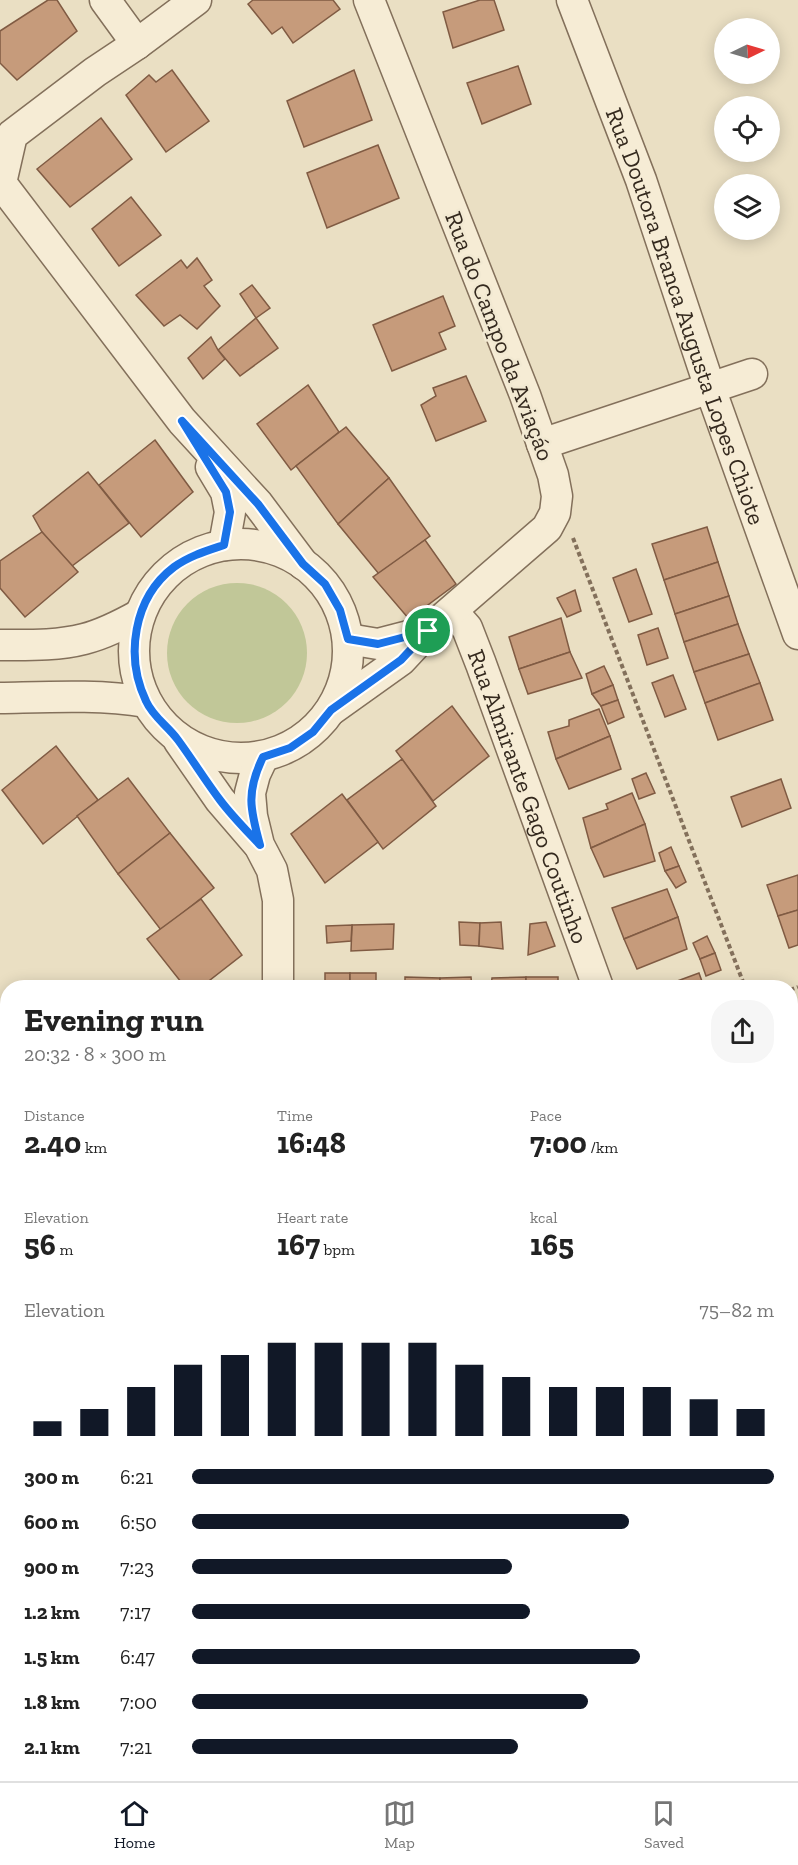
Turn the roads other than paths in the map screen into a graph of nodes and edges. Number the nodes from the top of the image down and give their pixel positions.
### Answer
1 (105, 0) edge
2 (196, 0) edge
3 (369, 0) edge
4 (572, 0) edge
5 (137, 44) junction
6 (752, 374) dead end
7 (710, 388) junction
8 (182, 421) junction
9 (542, 444) junction
10 (224, 545) junction
11 (303, 564) junction
12 (452, 611) junction
13 (140, 615) junction
14 (428, 631) junction
15 (798, 634) edge
16 (348, 639) junction
17 (0, 645) edge
18 (0, 698) edge
19 (146, 702) junction
20 (331, 710) junction
21 (176, 737) junction
22 (263, 757) junction
23 (260, 845) junction
24 (278, 980) edge
25 (594, 980) edge

1 - 5 street
2 - 5 street
3 - 9 street, Rua do Campo da Aviaçáo
4 - 7 street, Rua Doutora Branca Augusta Lopes Chiote
5 - 8 street
6 - 7 street
7 - 9 street
7 - 15 street, Rua Doutora Branca Augusta Lopes Chiote
8 - 10 street
8 - 11 street
9 - 12 street, Rua do Campo da Aviaçáo
10 - 11 street
10 - 13 street
11 - 16 street
12 - 14 street, Rua do Campo da Aviaçáo
12 - 25 street, Rua Almirante Gago Coutinho
13 - 17 street
13 - 19 street
14 - 16 street, Rua do Campo da Aviaçáo
14 - 20 street, Rua do Campo da Aviaçáo
16 - 20 street
18 - 19 street
19 - 21 street
20 - 22 street
21 - 22 street
21 - 23 street
22 - 23 street
23 - 24 street

